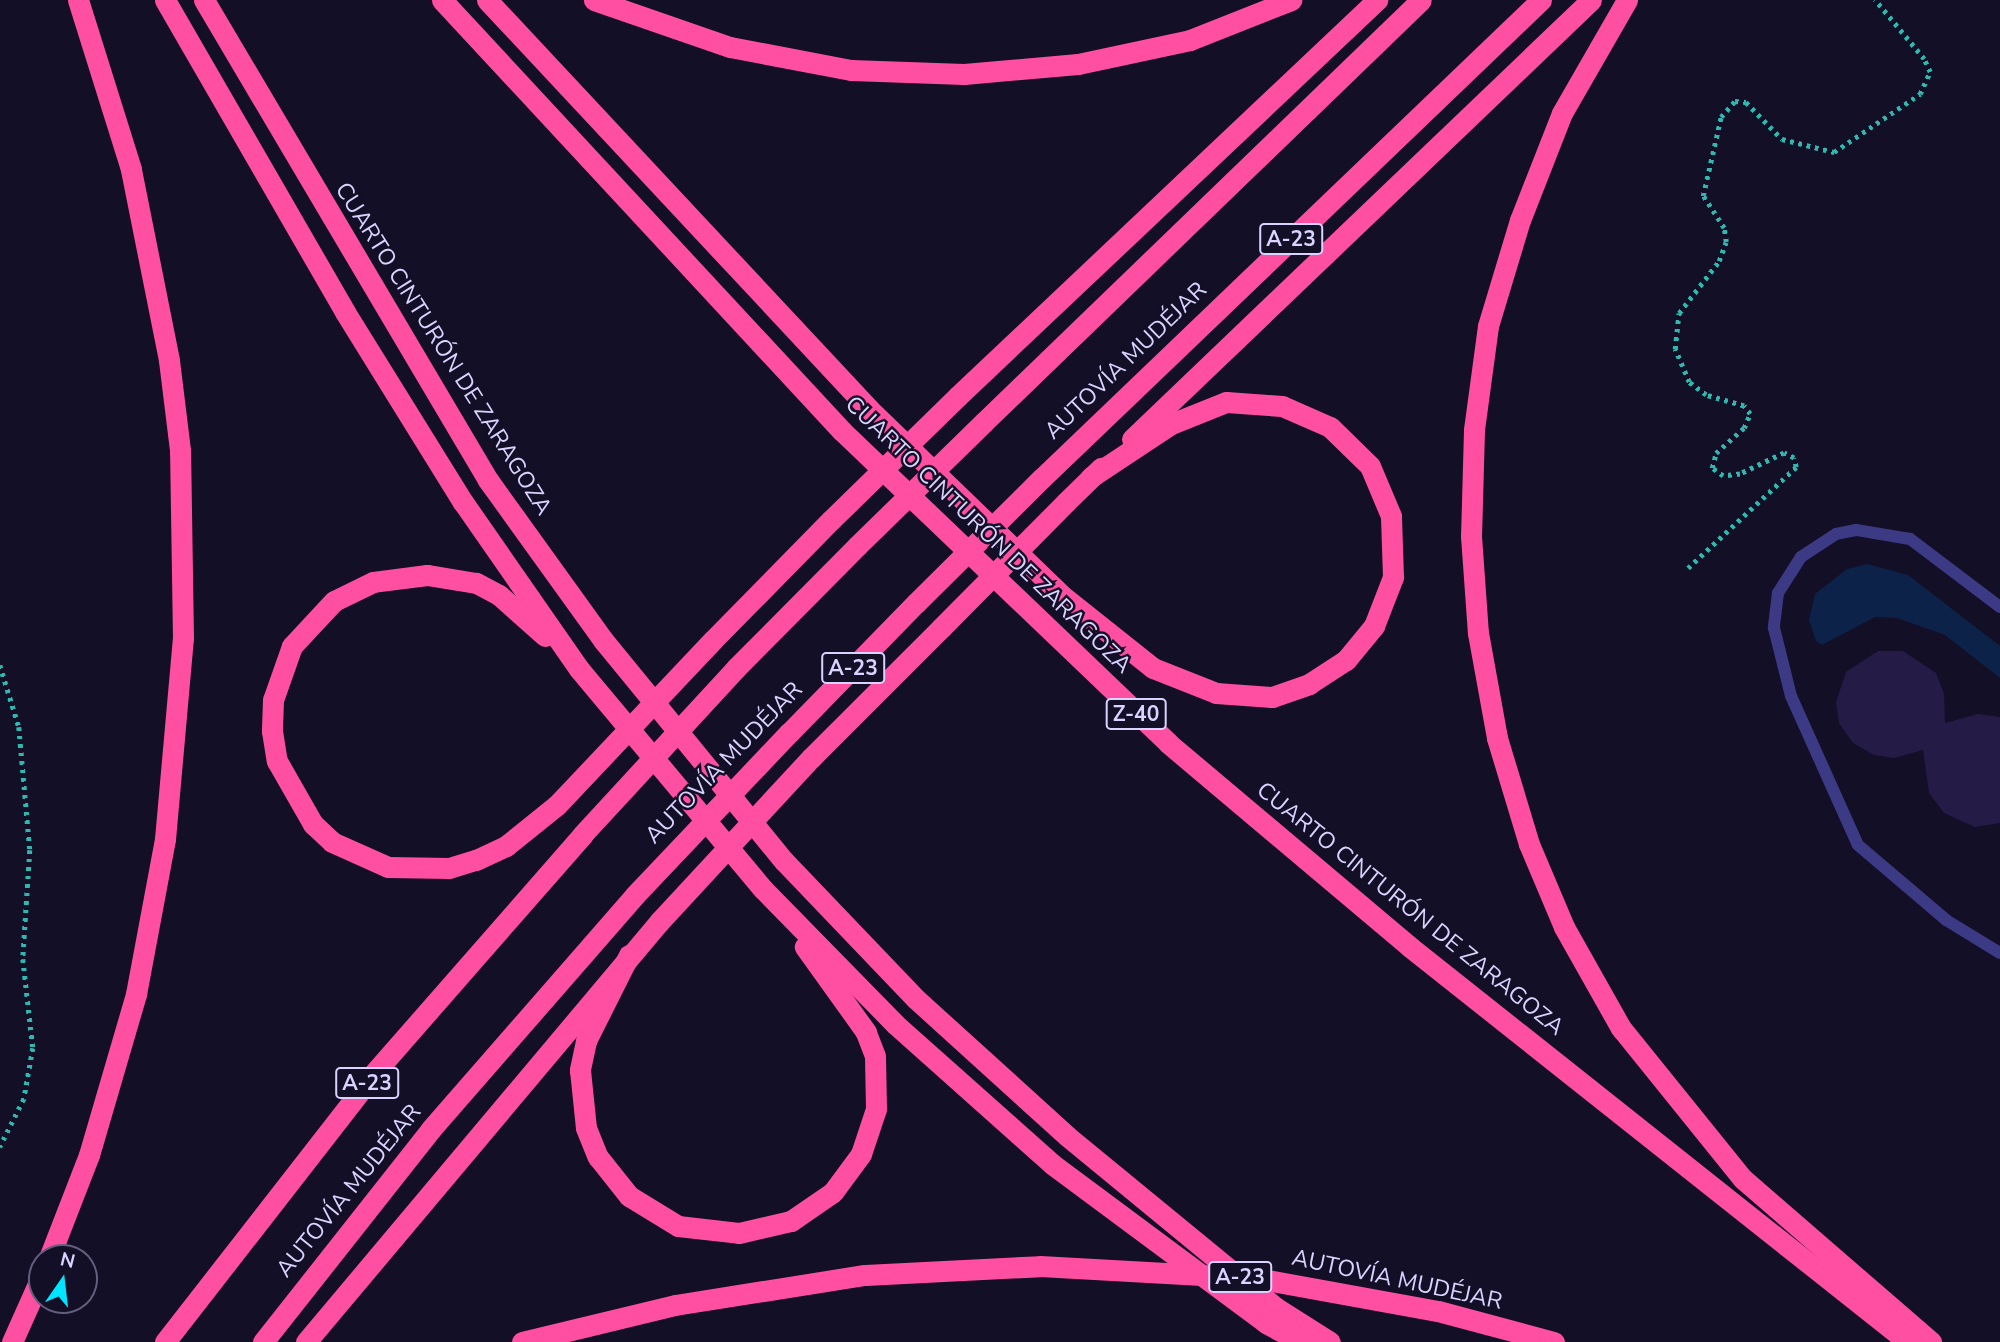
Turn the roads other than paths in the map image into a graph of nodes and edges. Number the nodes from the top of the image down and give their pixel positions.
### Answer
1 (78, 0) edge
2 (165, 0) edge
3 (204, 0) edge
4 (442, 0) edge
5 (487, 0) edge
6 (594, 0) edge
7 (1291, 0) edge
8 (1377, 0) edge
9 (1421, 0) edge
10 (1541, 0) edge
11 (1591, 0) edge
12 (1627, 0) edge
13 (1091, 477) junction
14 (2000, 607) edge
15 (579, 669) junction
16 (763, 889) junction
17 (2000, 953) edge
18 (629, 955) junction
19 (54, 1244) edge
20 (28, 1306) edge
21 (12, 1342) edge
22 (165, 1342) edge
23 (263, 1342) edge
24 (306, 1342) edge
25 (522, 1342) edge
26 (1300, 1342) edge
27 (1330, 1342) edge
28 (1554, 1342) edge
29 (1908, 1342) edge
30 (1931, 1342) edge

1 - 19 highway
2 - 15 highway
3 - 27 highway, CUARTO CINTURÓN DE ZARAGOZA
4 - 29 highway, CUARTO CINTURÓN DE ZARAGOZA / Z-40
5 - 13 highway
6 - 7 highway
8 - 15 highway, bridge
9 - 22 highway, A-23, bridge
10 - 23 highway, AUTOVÍA MUDÉJAR / A-23, bridge
11 - 13 highway
12 - 30 highway
13 - 18 highway, bridge
14 - 17 lane
15 - 16 highway
16 - 18 highway
16 - 26 highway
18 - 24 highway
20 - 21 highway
25 - 28 highway, AUTOVÍA MUDÉJAR / A-23, bridge

